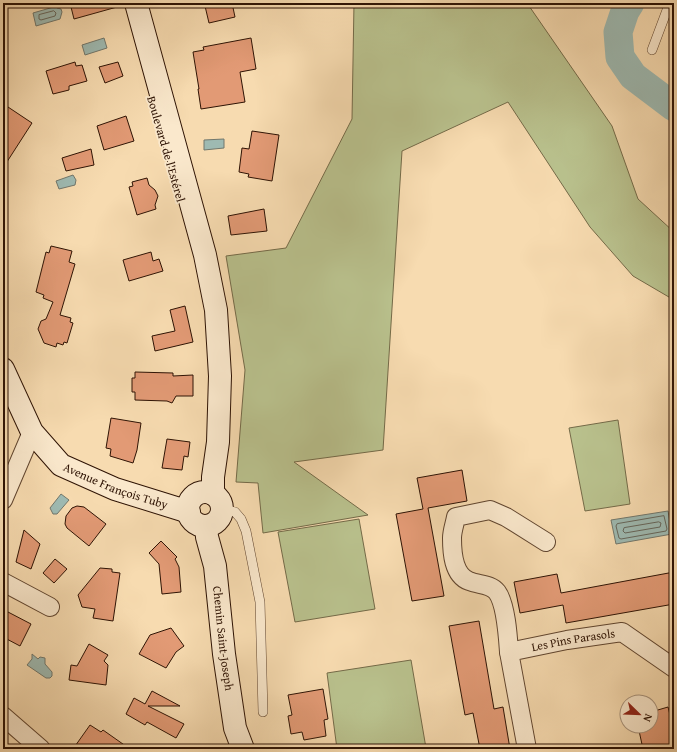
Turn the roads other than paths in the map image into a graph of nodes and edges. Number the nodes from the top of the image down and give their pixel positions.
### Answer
1 (136, 3) edge
2 (671, 3) edge
3 (652, 50) dead end
4 (171, 164) dead end
5 (213, 289) junction
6 (3, 369) edge
7 (32, 432) junction
8 (3, 500) edge
9 (217, 502) junction
10 (189, 512) junction
11 (206, 526) junction
12 (546, 542) dead end
13 (3, 582) edge
14 (50, 607) dead end
15 (509, 652) junction
16 (674, 668) edge
17 (262, 712) dead end
18 (3, 716) edge
19 (41, 749) edge
20 (244, 749) edge
21 (527, 749) edge

1 - 5 street, Boulevard de l'Estérel
2 - 3 lane
4 - 5 lane, Boulevard de l'Estérel
5 - 9 street, Boulevard de l'Estérel
6 - 7 street, Avenue François Tuby
7 - 8 street
7 - 10 street, Avenue François Tuby
9 - 10 street
9 - 11 street
9 - 17 lane
10 - 11 street
11 - 20 street, Chemin Saint-Joseph
12 - 15 street
13 - 14 street
15 - 16 street, Les Pins Parasols
15 - 21 street
18 - 19 street

